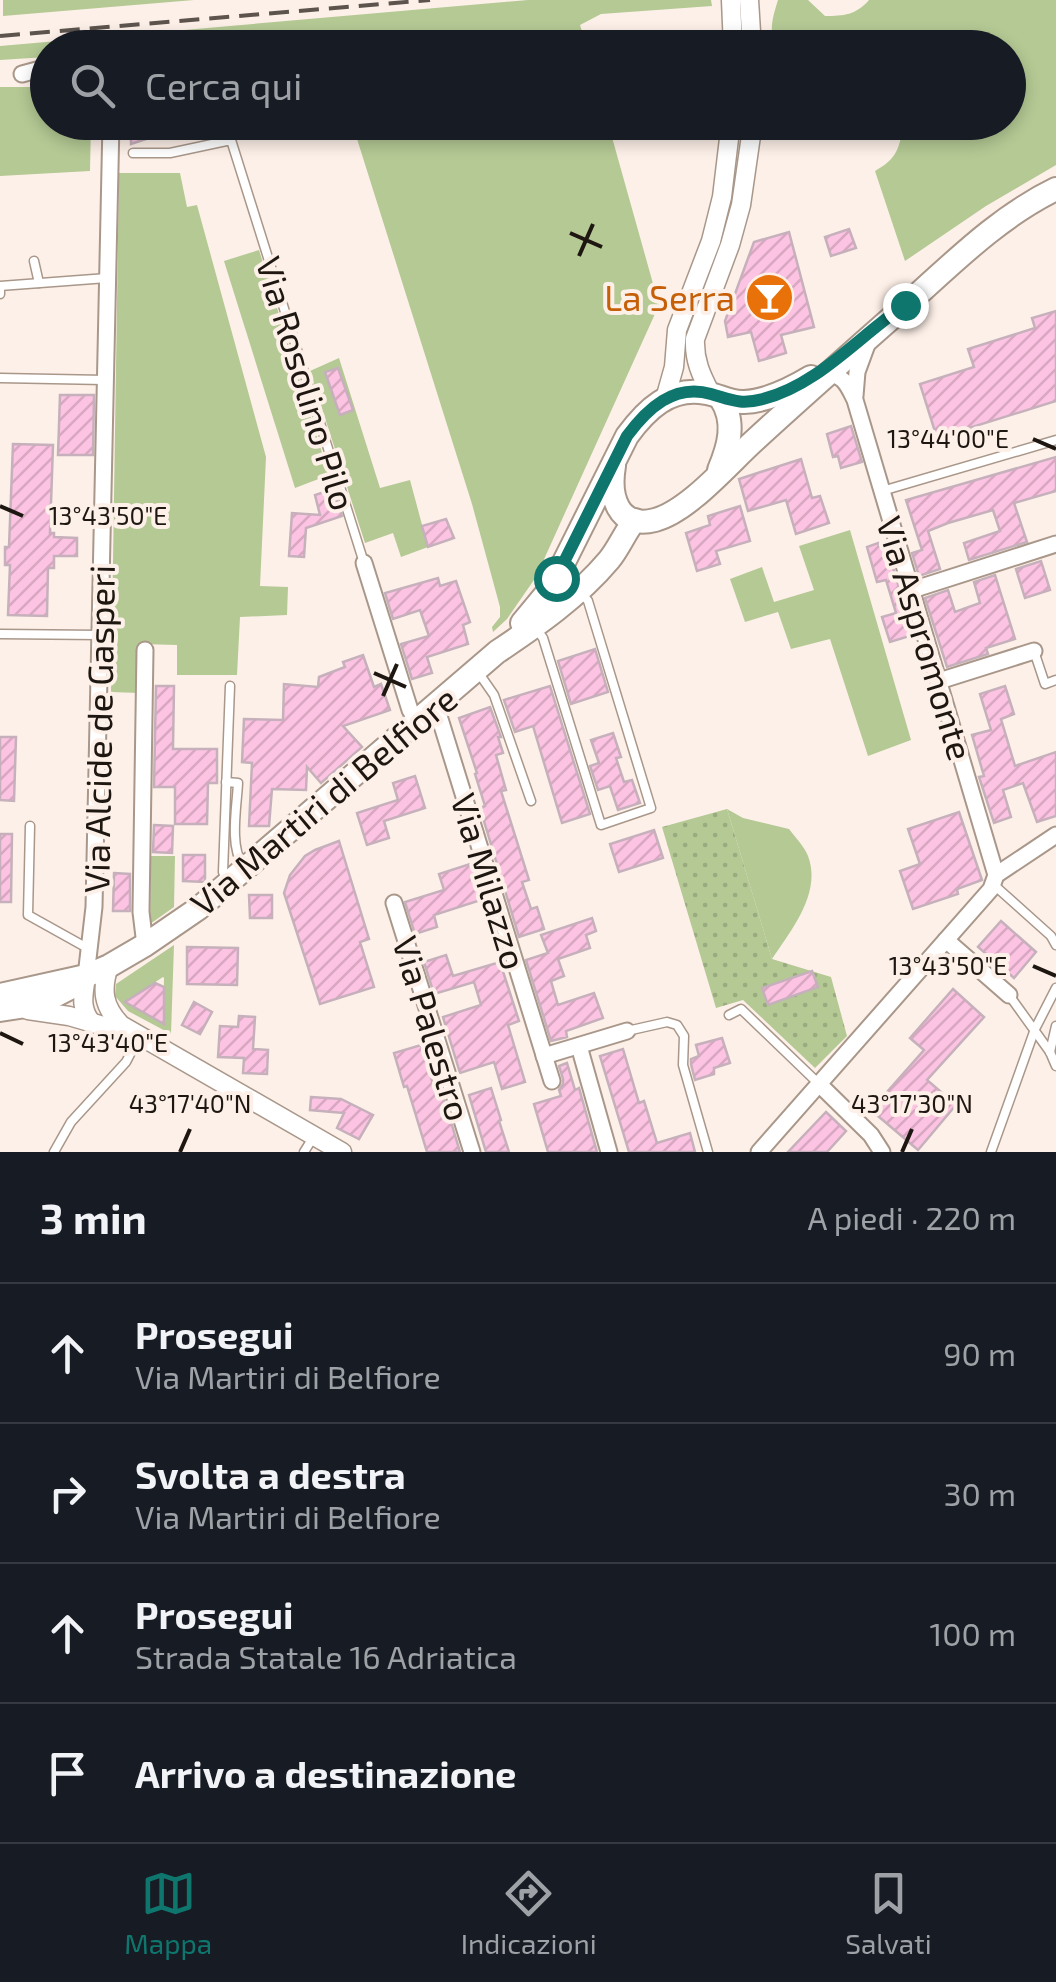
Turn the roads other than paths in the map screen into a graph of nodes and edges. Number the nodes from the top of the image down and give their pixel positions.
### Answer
1 (730, 0) edge
2 (748, 0) edge
3 (731, 30) edge
4 (750, 30) edge
5 (30, 72) edge
6 (22, 74) dead end
7 (111, 140) edge
8 (224, 140) edge
9 (231, 140) edge
10 (729, 140) edge
11 (751, 140) edge
12 (133, 154) dead end
13 (1056, 189) edge
14 (34, 261) dead end
15 (107, 278) junction
16 (38, 283) junction
17 (0, 294) edge
18 (905, 305) junction
19 (872, 334) junction
20 (826, 374) junction
21 (0, 378) edge
22 (105, 380) junction
23 (716, 396) junction
24 (665, 399) junction
25 (855, 400) junction
26 (1056, 440) edge
27 (614, 466) junction
28 (718, 474) junction
29 (882, 491) junction
30 (635, 520) junction
31 (1056, 544) edge
32 (364, 563) joint
33 (578, 590) junction
34 (912, 590) junction
35 (535, 626) junction
36 (0, 634) edge
37 (100, 635) junction
38 (145, 650) dead end
39 (1034, 651) joint
40 (497, 652) junction
41 (476, 670) junction
42 (1056, 680) edge
43 (939, 682) junction
44 (230, 686) dead end
45 (424, 714) junction
46 (226, 782) junction
47 (530, 801) dead end
48 (30, 826) dead end
49 (1056, 836) edge
50 (237, 876) junction
51 (995, 880) junction
52 (394, 903) dead end
53 (946, 940) junction
54 (145, 945) junction
55 (1056, 945) edge
56 (90, 949) junction
57 (110, 966) junction
58 (86, 976) junction
59 (1056, 988) edge
60 (1009, 995) joint
61 (5, 1004) edge
62 (729, 1014) dead end
63 (91, 1022) junction
64 (1056, 1026) edge
65 (1034, 1029) junction
66 (628, 1031) joint
67 (139, 1037) junction
68 (579, 1046) junction
69 (1050, 1052) junction
70 (544, 1056) junction
71 (1056, 1066) edge
72 (552, 1082) dead end
73 (819, 1084) junction
74 (309, 1144) edge
75 (992, 1151) edge
76 (54, 1152) edge
77 (342, 1152) edge
78 (472, 1152) edge
79 (610, 1152) edge
80 (708, 1152) edge
81 (758, 1152) edge
82 (882, 1152) edge

1 - 3 street
2 - 4 street
5 - 6 street
7 - 15 street, Via Alcide de Gasperi
8 - 12 lane, Via Rosolino Pilo
9 - 32 lane, Via Rosolino Pilo
10 - 24 street
11 - 23 street
13 - 18 main road
14 - 16 lane
15 - 16 lane
15 - 22 street, Via Alcide de Gasperi
16 - 17 lane
18 - 19 main road
18 - 23 main road
19 - 20 main road
19 - 25 street, Via Aspromonte
20 - 25 street
20 - 28 main road
21 - 22 lane
22 - 37 street, Via Alcide de Gasperi
23 - 24 main road
23 - 28 main road
24 - 27 main road, Via Martiri di Belfiore
25 - 29 street, Via Aspromonte
26 - 29 lane
27 - 30 main road
27 - 40 main road, Via Martiri di Belfiore
28 - 30 main road
29 - 34 street, Via Aspromonte
30 - 33 main road, Via Martiri di Belfiore
31 - 34 street
32 - 45 street, Via Rosolino Pilo
33 - 35 main road, Via Martiri di Belfiore
33 - 35 lane
34 - 43 street, Via Aspromonte
35 - 40 main road, Via Martiri di Belfiore
36 - 37 lane
37 - 56 street, Via Alcide de Gasperi
38 - 54 street, Via Martiri di Belfiore
39 - 42 lane
39 - 43 street
40 - 41 main road, Via Martiri di Belfiore
41 - 45 main road, Via Martiri di Belfiore
41 - 47 lane
43 - 51 street, Via Aspromonte
44 - 46 lane
45 - 50 main road, Via Martiri di Belfiore
45 - 70 street, Via Milazzo
46 - 50 lane
46 - 50 lane
48 - 56 lane
49 - 51 street
50 - 54 main road, Via Martiri di Belfiore
51 - 53 street
51 - 55 lane
52 - 78 street, Via Palestro
53 - 60 street
53 - 73 street
54 - 57 main road, Via Martiri di Belfiore
56 - 58 street, Via Alcide de Gasperi
57 - 58 main road, Via Martiri di Belfiore
57 - 67 street
58 - 61 main road, Via Martiri di Belfiore
58 - 63 street
59 - 65 lane
60 - 65 lane
61 - 63 street
62 - 73 lane
63 - 67 street
64 - 69 lane
65 - 69 lane
65 - 75 lane
66 - 68 street
66 - 80 lane
67 - 74 street
67 - 76 lane
68 - 70 street
68 - 79 street
69 - 71 lane
70 - 72 street, Via Milazzo
73 - 81 street
73 - 82 street
74 - 77 street

